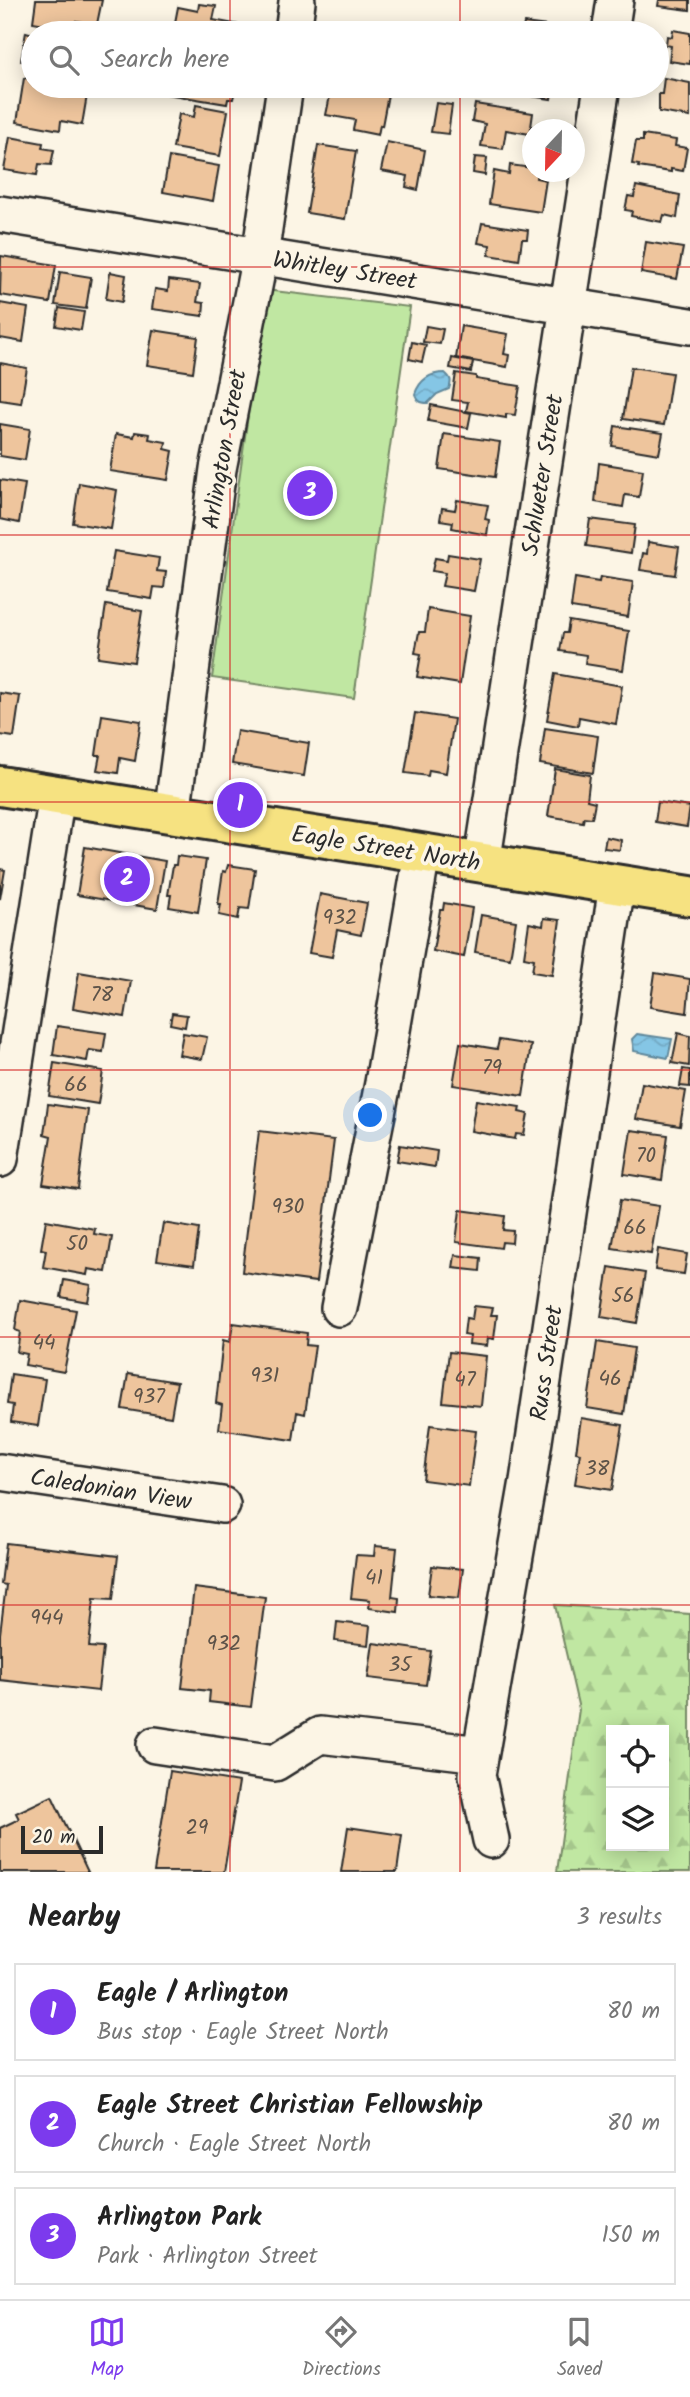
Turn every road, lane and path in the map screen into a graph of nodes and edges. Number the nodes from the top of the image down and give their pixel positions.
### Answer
1 (615, 0) edge
2 (612, 21) edge
3 (283, 98) edge
4 (600, 98) edge
5 (0, 214) edge
6 (260, 257) junction
7 (567, 307) junction
8 (690, 326) edge
9 (0, 786) edge
10 (57, 795) junction
11 (172, 814) junction
12 (422, 854) junction
13 (482, 864) junction
14 (617, 885) junction
15 (690, 896) edge
16 (0, 1158) edge
17 (339, 1308) dead end
18 (0, 1472) edge
19 (222, 1506) dead end
20 (155, 1745) dead end
21 (480, 1754) junction
22 (491, 1840) dead end

1 - 2 street
3 - 6 street, Arlington Street
4 - 7 street, Schlueter Street
5 - 6 street, Whitley Street
6 - 7 street, Whitley Street
6 - 11 street, Arlington Street
7 - 8 street, Whitley Street
7 - 13 street, Schlueter Street
9 - 10 main road, Eagle Street North
10 - 11 main road, Eagle Street North
10 - 16 street
11 - 12 main road, Eagle Street North
12 - 13 main road, Eagle Street North
12 - 17 street
13 - 14 main road, Eagle Street North
14 - 15 main road, Eagle Street North
14 - 21 street, Russ Street
18 - 19 street, Caledonian View
20 - 21 street
21 - 22 street, Russ Street

